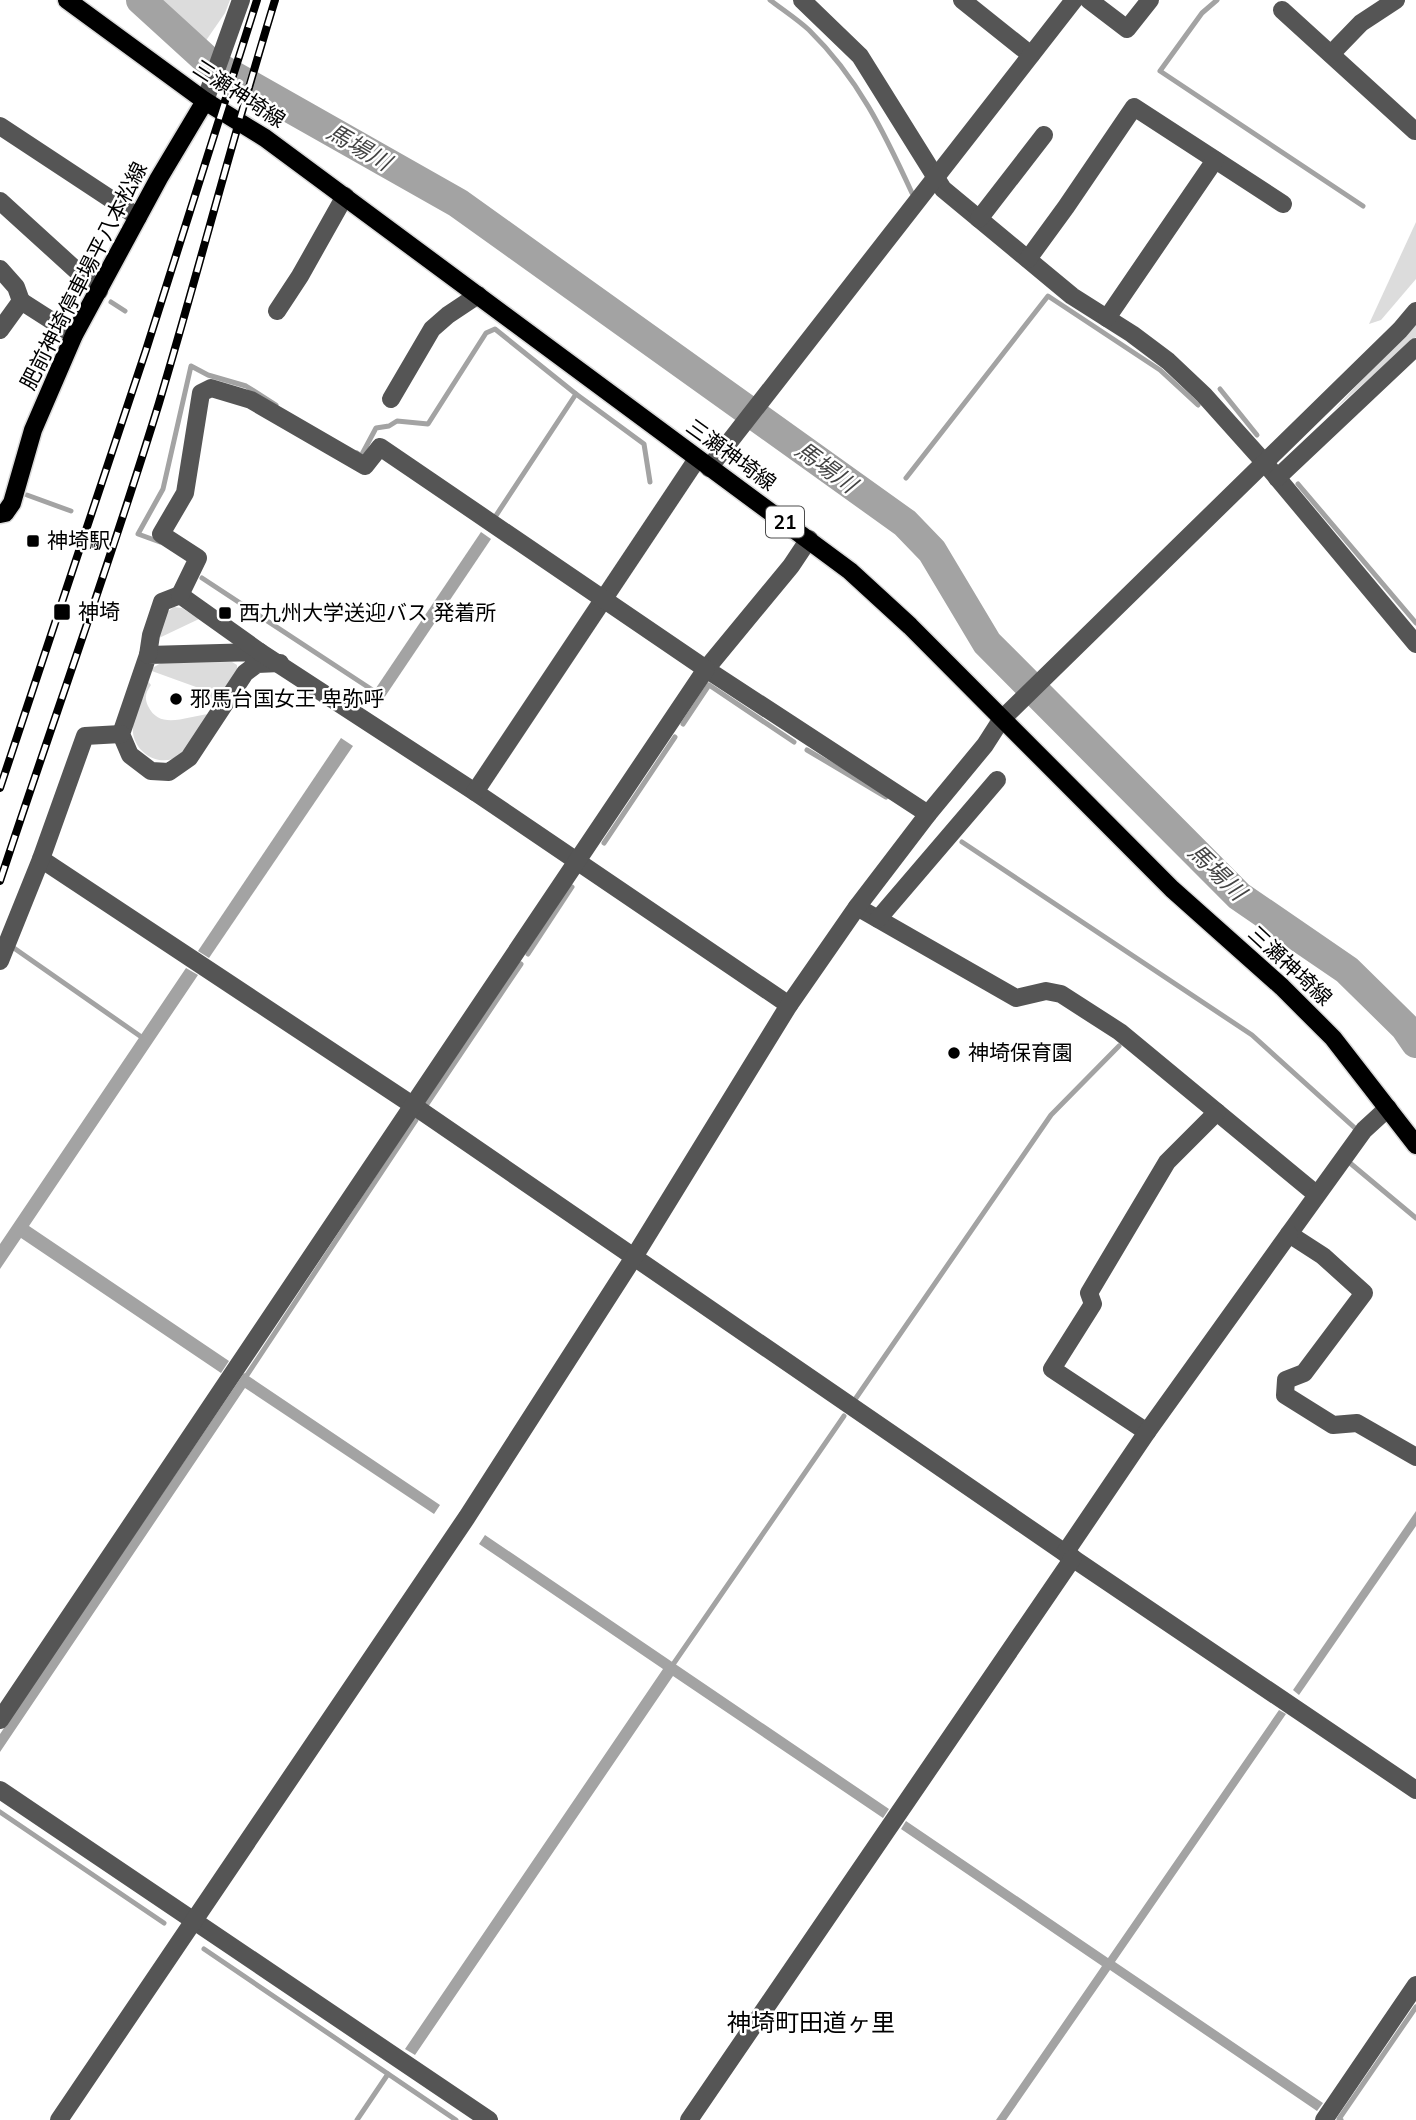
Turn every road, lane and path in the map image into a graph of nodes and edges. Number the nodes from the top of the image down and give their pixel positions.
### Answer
1 (67, 0) edge
2 (241, 0) edge
3 (803, 0) edge
4 (962, 0) edge
5 (1074, 0) edge
6 (1089, 0) edge
7 (1150, 0) edge
8 (1396, 0) edge
9 (1282, 10) dead end
10 (1331, 54) junction
11 (1031, 55) junction
12 (205, 101) junction
13 (0, 126) edge
14 (1415, 131) edge
15 (1044, 135) dead end
16 (1215, 160) junction
17 (935, 178) junction
18 (345, 196) junction
19 (0, 201) edge
20 (1283, 204) dead end
21 (138, 217) junction
22 (979, 219) junction
23 (1028, 259) junction
24 (0, 270) edge
25 (99, 291) junction
26 (478, 295) junction
27 (21, 301) junction
28 (277, 311) dead end
29 (1416, 311) edge
30 (1107, 318) junction
31 (0, 330) edge
32 (74, 335) junction
33 (1416, 347) edge
34 (391, 399) dead end
35 (1264, 462) junction
36 (703, 463) junction
37 (1277, 478) junction
38 (0, 514) edge
39 (809, 539) junction
40 (180, 595) junction
41 (603, 599) junction
42 (1416, 644) edge
43 (260, 652) junction
44 (148, 655) junction
45 (280, 663) junction
46 (706, 669) junction
47 (1002, 720) junction
48 (121, 734) junction
49 (998, 780) dead end
50 (475, 792) junction
51 (928, 814) junction
52 (41, 859) junction
53 (577, 861) junction
54 (857, 907) junction
55 (878, 919) junction
56 (5, 950) edge
57 (789, 1005) junction
58 (414, 1106) junction
59 (1388, 1108) junction
60 (1217, 1112) junction
61 (1416, 1145) edge
62 (1316, 1194) junction
63 (1289, 1234) junction
64 (634, 1257) junction
65 (1147, 1432) junction
66 (1416, 1457) edge
67 (1069, 1556) junction
68 (0, 1720) edge
69 (0, 1790) edge
70 (1416, 1790) edge
71 (195, 1921) junction
72 (1415, 1989) edge
73 (59, 2120) edge
74 (489, 2120) edge
75 (689, 2120) edge
76 (1324, 2120) edge

1 - 12 main road, 三瀬神埼線 / 21
2 - 12 street
3 - 17 street
4 - 11 street
5 - 11 street
6 - 7 street
8 - 10 street
9 - 10 street
10 - 14 street
11 - 17 street
12 - 18 main road, 三瀬神埼線 / 21
12 - 21 main road, 肥前神埼停車場平八本松線
13 - 21 street
15 - 22 street
16 - 20 street
16 - 23 street
16 - 30 street
17 - 22 street
17 - 36 street
18 - 26 main road, 三瀬神埼線 / 21
18 - 28 street
19 - 25 street
21 - 25 main road, 肥前神埼停車場平八本松線
22 - 23 street
23 - 30 street
24 - 27 street
25 - 32 main road, 肥前神埼停車場平八本松線
26 - 34 street
26 - 36 main road, 三瀬神埼線 / 21
27 - 31 street
27 - 32 street
29 - 35 street
30 - 35 street
32 - 38 main road, 肥前神埼停車場平八本松線
33 - 37 street
35 - 37 street
35 - 47 street
36 - 39 main road, 三瀬神埼線 / 21
36 - 41 street
37 - 42 street
39 - 46 street
39 - 47 main road, 三瀬神埼線 / 21
40 - 41 street
40 - 43 street
40 - 44 street
41 - 46 street
41 - 50 street
43 - 44 street
43 - 45 street
44 - 48 street
45 - 48 street
45 - 50 street
46 - 51 street
46 - 53 street
47 - 51 street
47 - 59 main road, 三瀬神埼線 / 21
48 - 52 street
49 - 55 street
50 - 53 street
51 - 54 street
52 - 56 street
52 - 58 street
53 - 57 street
53 - 58 street
54 - 55 street
54 - 57 street
55 - 60 street
57 - 64 street
58 - 64 street
58 - 68 street
59 - 61 main road, 三瀬神埼線 / 21
59 - 62 street
60 - 62 street
60 - 65 street
62 - 63 street
63 - 65 street
63 - 66 street
64 - 67 street
64 - 71 street
65 - 67 street
67 - 70 street
67 - 75 street
69 - 71 street
71 - 73 street
71 - 74 street
72 - 76 street

